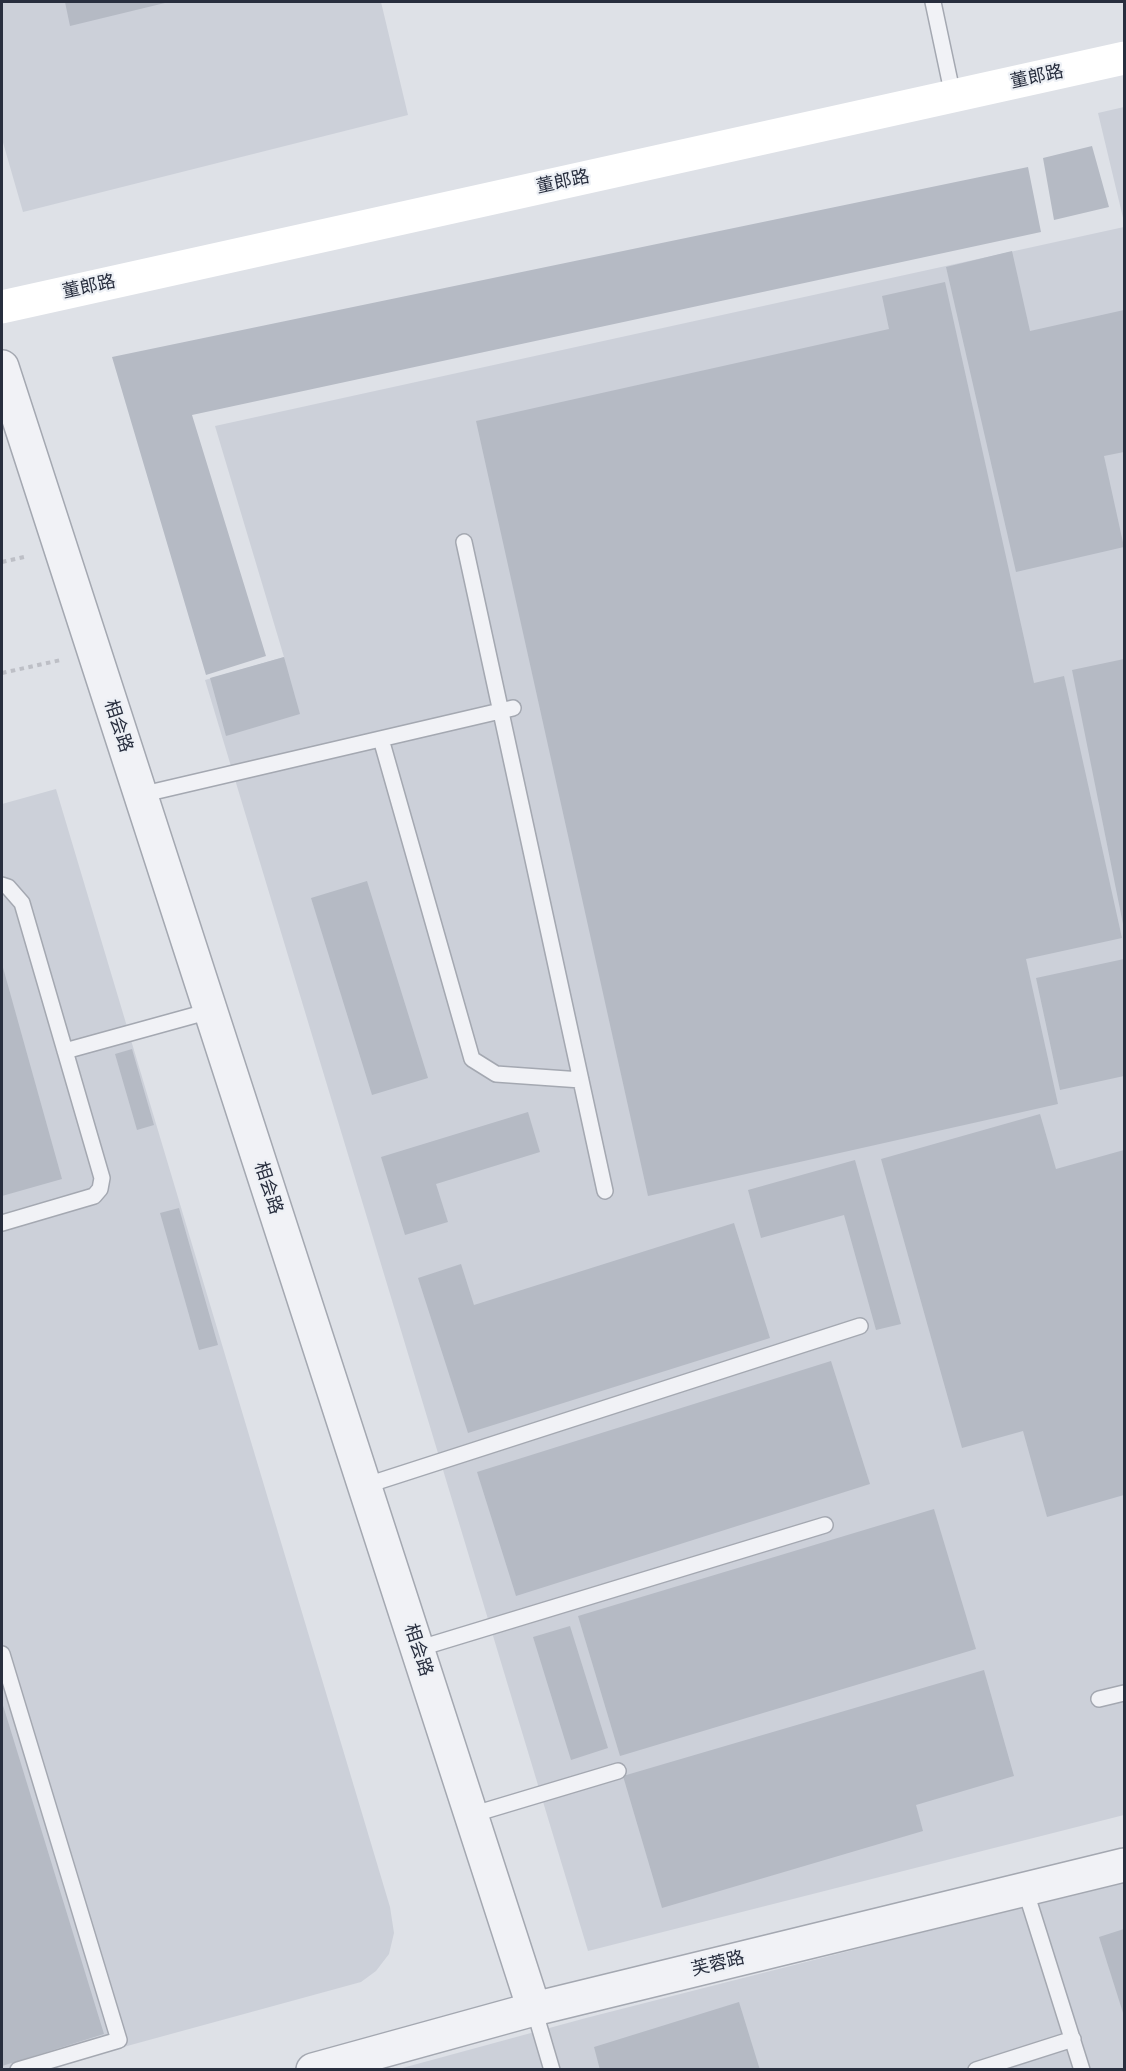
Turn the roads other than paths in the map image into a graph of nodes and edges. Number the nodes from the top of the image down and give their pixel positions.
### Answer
1 (933, 2) edge
2 (1125, 58) edge
3 (953, 96) junction
4 (2, 307) edge
5 (2, 367) edge
6 (464, 542) dead end
7 (507, 710) junction
8 (381, 739) junction
9 (140, 795) junction
10 (2, 885) edge
11 (210, 1011) junction
12 (65, 1051) junction
13 (581, 1080) junction
14 (605, 1191) dead end
15 (2, 1223) edge
16 (860, 1326) dead end
17 (364, 1486) junction
18 (825, 1525) dead end
19 (417, 1649) junction
20 (2, 1654) edge
21 (1125, 1693) edge
22 (1099, 1699) dead end
23 (618, 1771) dead end
24 (471, 1815) junction
25 (1125, 1865) edge
26 (1025, 1889) junction
27 (534, 2009) junction
28 (1073, 2039) junction
29 (18, 2070) edge
30 (313, 2070) edge
31 (552, 2070) edge
32 (976, 2070) edge
33 (1082, 2070) edge

1 - 3 lane
2 - 3 main road, 董郎路
3 - 4 main road, 董郎路
5 - 9 street, 相会路
6 - 7 lane
7 - 8 lane
7 - 13 lane
8 - 9 lane
8 - 13 lane
9 - 11 street, 相会路
10 - 12 lane
11 - 12 lane
11 - 17 street, 相会路
12 - 15 lane
13 - 14 lane
16 - 17 lane
17 - 19 street, 相会路
18 - 19 lane
19 - 24 street, 相会路
20 - 29 lane
21 - 22 lane
23 - 24 lane
24 - 27 street, 相会路
25 - 26 street, 芙蓉路
26 - 27 street, 芙蓉路
26 - 28 lane
27 - 30 street, 芙蓉路
27 - 31 lane
28 - 32 lane
28 - 33 lane

